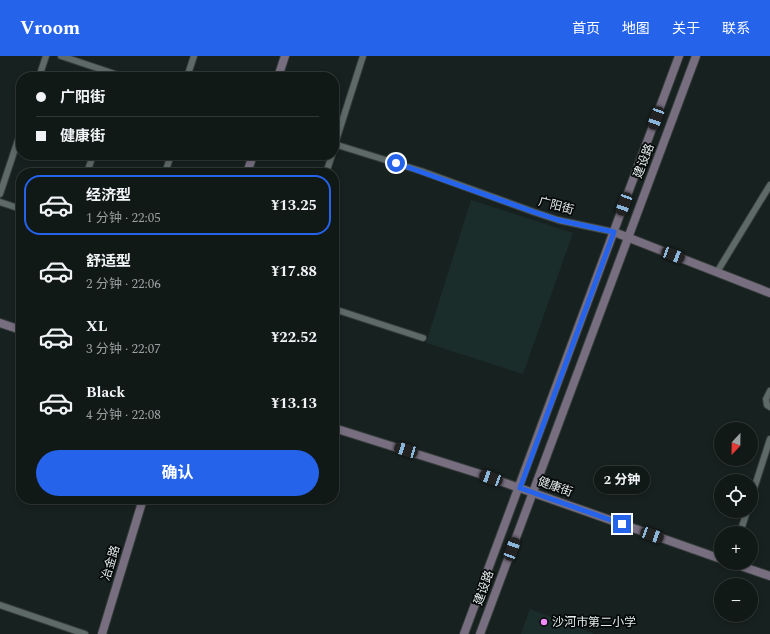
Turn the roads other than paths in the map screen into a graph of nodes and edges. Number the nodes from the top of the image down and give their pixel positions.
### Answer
1 (46, 56) edge
2 (61, 56) edge
3 (194, 56) edge
4 (285, 56) edge
5 (363, 56) edge
6 (679, 56) edge
7 (696, 56) edge
8 (41, 72) edge
9 (108, 72) edge
10 (189, 72) edge
11 (280, 72) edge
12 (339, 130) edge
13 (16, 146) edge
14 (339, 146) edge
15 (770, 184) edge
16 (0, 194) edge
17 (0, 202) edge
18 (16, 207) edge
19 (614, 232) junction
20 (628, 238) junction
21 (717, 272) junction
22 (770, 293) edge
23 (339, 311) edge
24 (0, 323) edge
25 (16, 328) edge
26 (423, 338) dead end
27 (770, 391) edge
28 (770, 407) edge
29 (339, 430) edge
30 (770, 439) edge
31 (758, 476) edge
32 (520, 488) junction
33 (533, 492) junction
34 (141, 504) edge
35 (714, 557) edge
36 (752, 570) edge
37 (770, 576) edge
38 (0, 604) edge
39 (85, 634) edge
40 (102, 634) edge
41 (464, 634) edge
42 (480, 634) edge

1 - 8 street
2 - 9 street
3 - 10 street
4 - 11 street
5 - 12 street
6 - 19 street, 建设路
7 - 20 street, 建设路
13 - 16 street
14 - 19 street, 广阳街
15 - 21 street
17 - 18 street
19 - 20 street, 广阳街
19 - 32 street, 建设路
20 - 21 street, 广阳街
20 - 33 street, 建设路
21 - 22 street, 广阳街
23 - 26 street
24 - 25 street
27 - 28 street
29 - 32 street, 健康街
30 - 31 street
32 - 33 street, 健康街
32 - 41 street, 建设路
33 - 35 street, 健康街
33 - 42 street, 建设路
34 - 40 street, 冶金路
36 - 37 street
38 - 39 street

